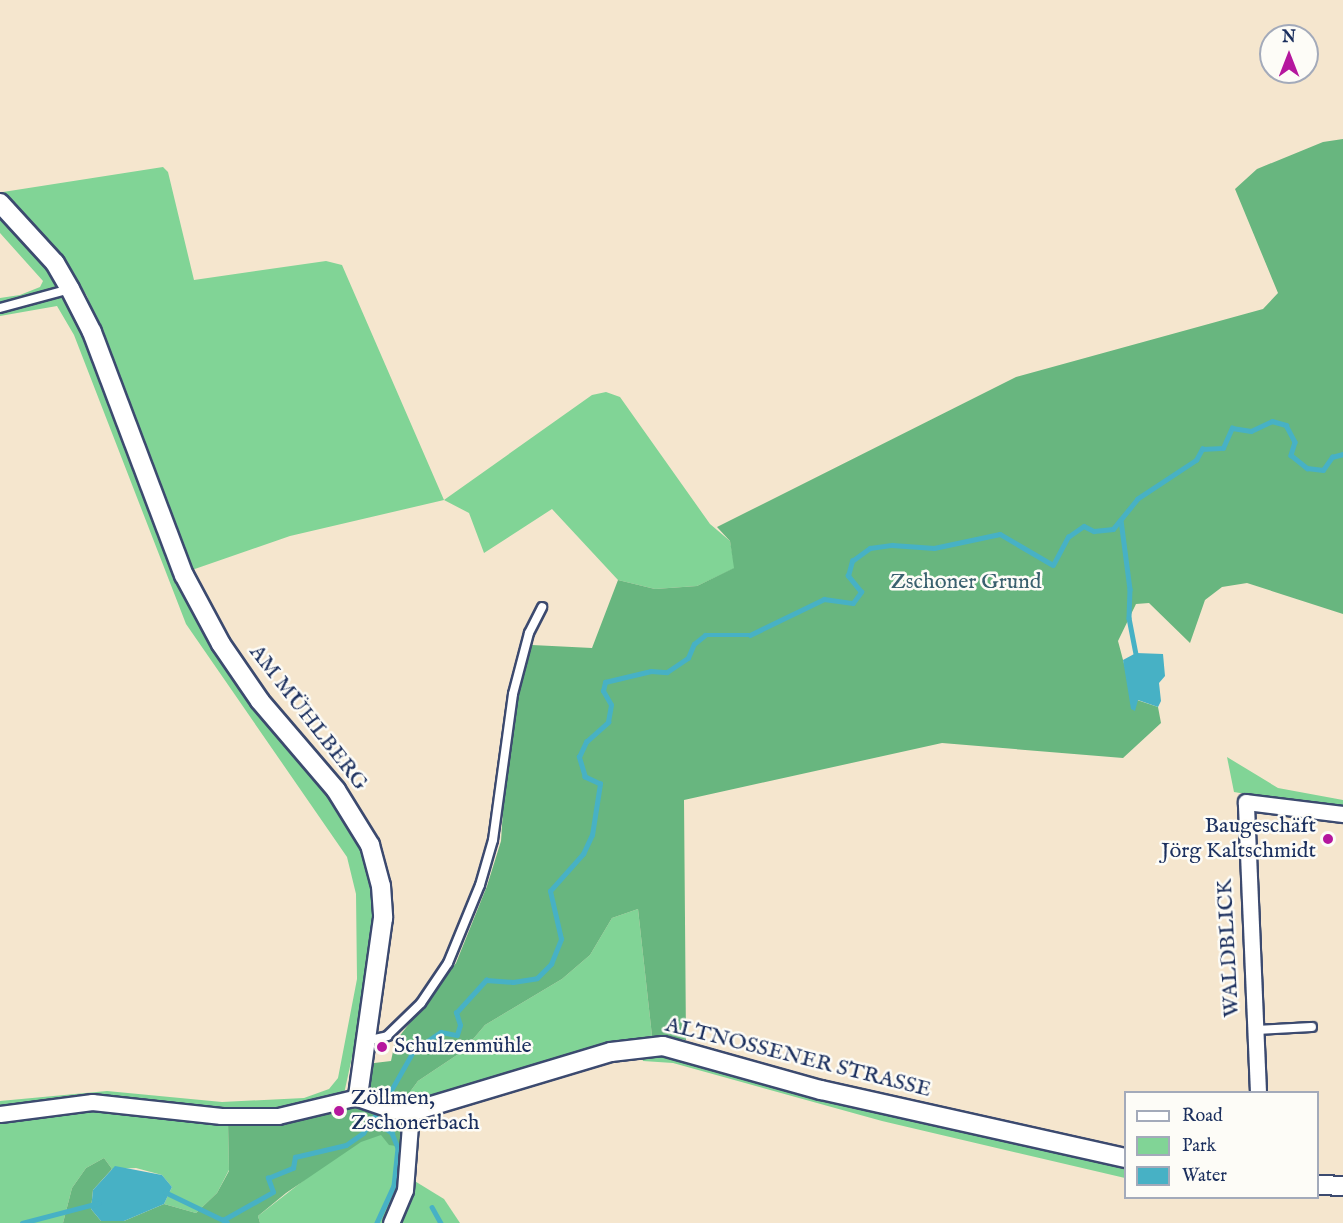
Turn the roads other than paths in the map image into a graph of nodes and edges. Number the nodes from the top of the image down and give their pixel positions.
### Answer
1 (0, 203) edge
2 (70, 289) junction
3 (0, 308) edge
4 (542, 607) dead end
5 (1343, 814) edge
6 (1312, 1027) dead end
7 (1256, 1030) junction
8 (365, 1041) junction
9 (1258, 1091) edge
10 (362, 1099) junction
11 (411, 1112) junction
12 (0, 1114) edge
13 (1124, 1158) edge
14 (1319, 1185) edge
15 (1343, 1186) edge
16 (391, 1223) edge

1 - 2 street, AM MÜHLBERG
2 - 3 lane
2 - 8 street, AM MÜHLBERG
4 - 8 lane
5 - 7 street, WALDBLICK
6 - 7 lane
7 - 9 street, WALDBLICK
8 - 10 street, AM MÜHLBERG
10 - 11 street, ALTNOSSENER STRASSE
10 - 12 street
11 - 13 street, ALTNOSSENER STRASSE
11 - 16 street
14 - 15 street

